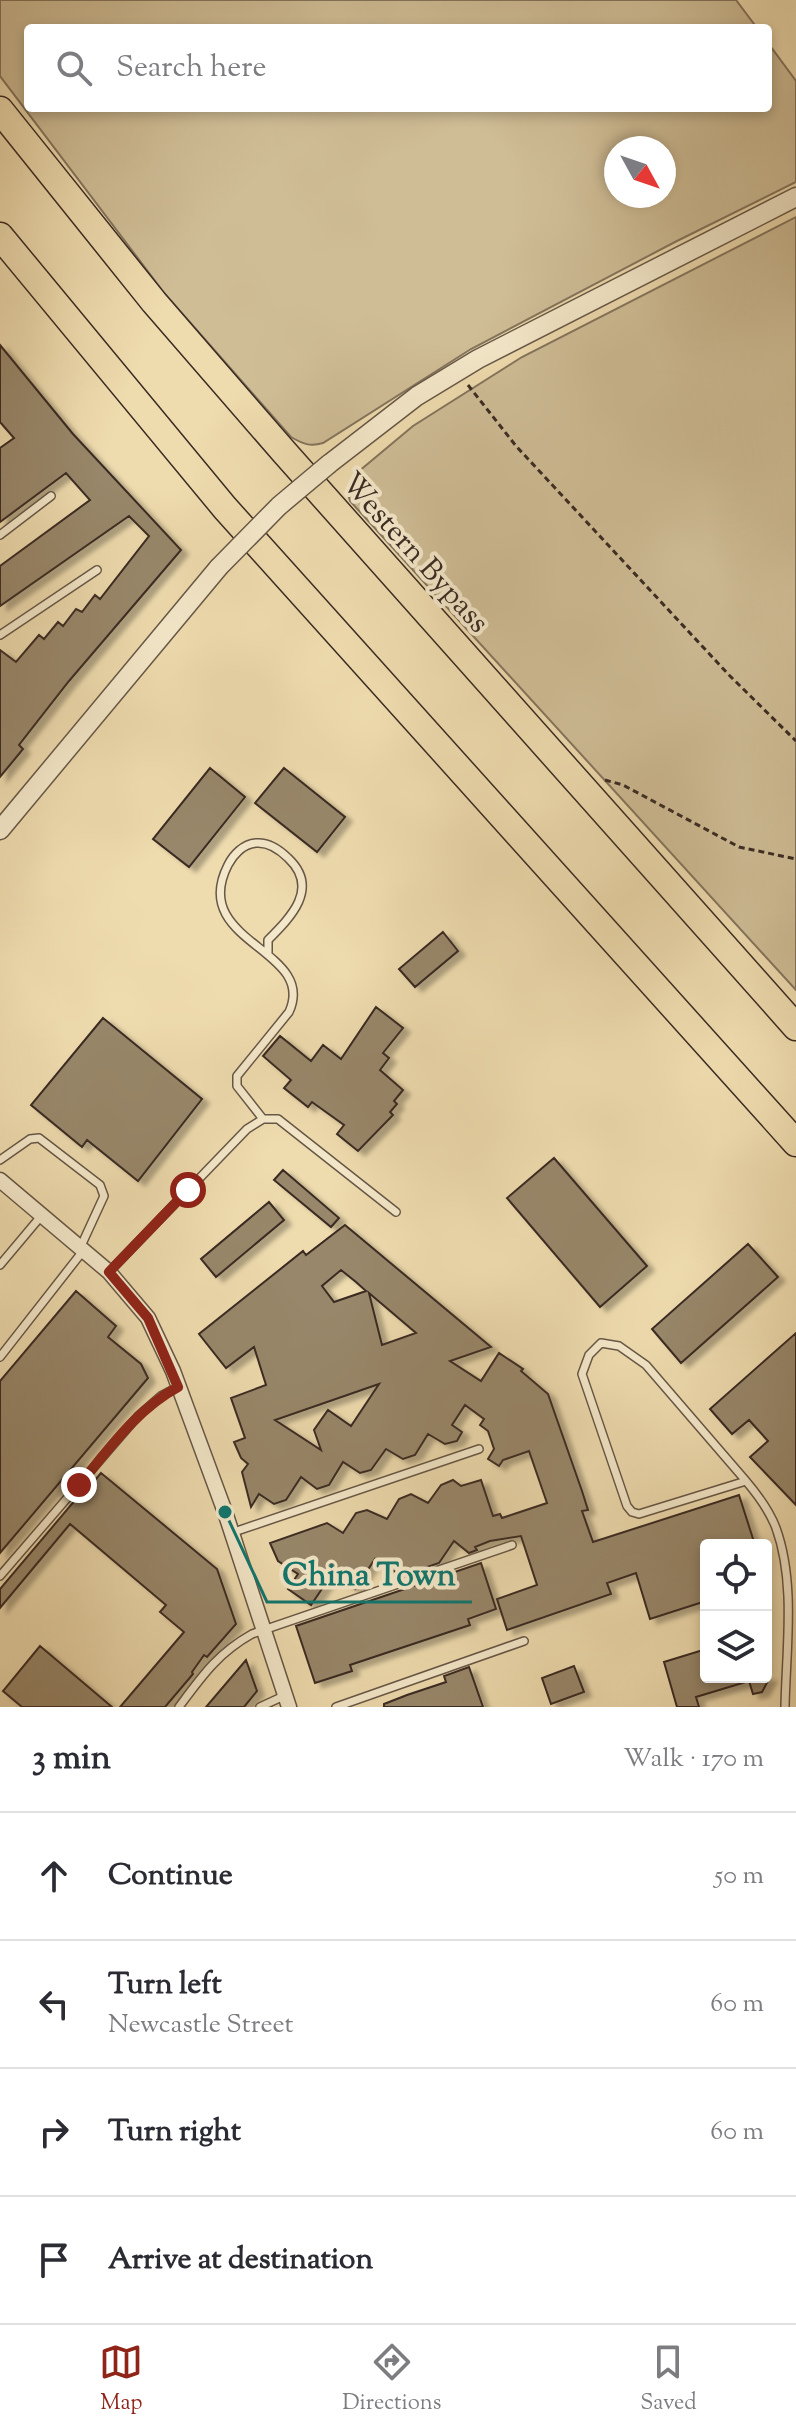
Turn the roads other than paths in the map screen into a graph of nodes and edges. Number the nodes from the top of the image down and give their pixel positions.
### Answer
1 (0, 110) edge
2 (796, 197) edge
3 (0, 236) edge
4 (51, 496) dead end
5 (0, 535) edge
6 (97, 570) dead end
7 (0, 635) edge
8 (0, 830) edge
9 (268, 952) junction
10 (796, 1027) edge
11 (263, 1119) junction
12 (796, 1143) edge
13 (0, 1160) edge
14 (0, 1180) edge
15 (396, 1212) dead end
16 (42, 1215) junction
17 (83, 1248) junction
18 (0, 1265) edge
19 (109, 1272) junction
20 (0, 1357) edge
21 (178, 1387) junction
22 (479, 1449) dead end
23 (746, 1481) junction
24 (231, 1533) junction
25 (512, 1545) dead end
26 (0, 1576) edge
27 (264, 1629) junction
28 (524, 1641) dead end
29 (288, 1701) edge
30 (179, 1707) edge
31 (260, 1707) edge
32 (336, 1707) edge
33 (785, 1707) edge

1 - 10 highway, Western Bypass
2 - 8 street, bridge
3 - 12 highway
4 - 5 lane
6 - 7 lane
9 - 9 lane
9 - 11 lane
11 - 15 lane
11 - 19 lane
13 - 17 lane
14 - 16 street
16 - 17 street
16 - 18 lane
17 - 19 street
17 - 20 lane
19 - 21 street
21 - 24 street
21 - 26 lane
22 - 24 lane
23 - 23 lane
23 - 33 lane
24 - 27 street
25 - 27 lane
27 - 29 street
27 - 30 lane
28 - 32 lane
29 - 31 lane

